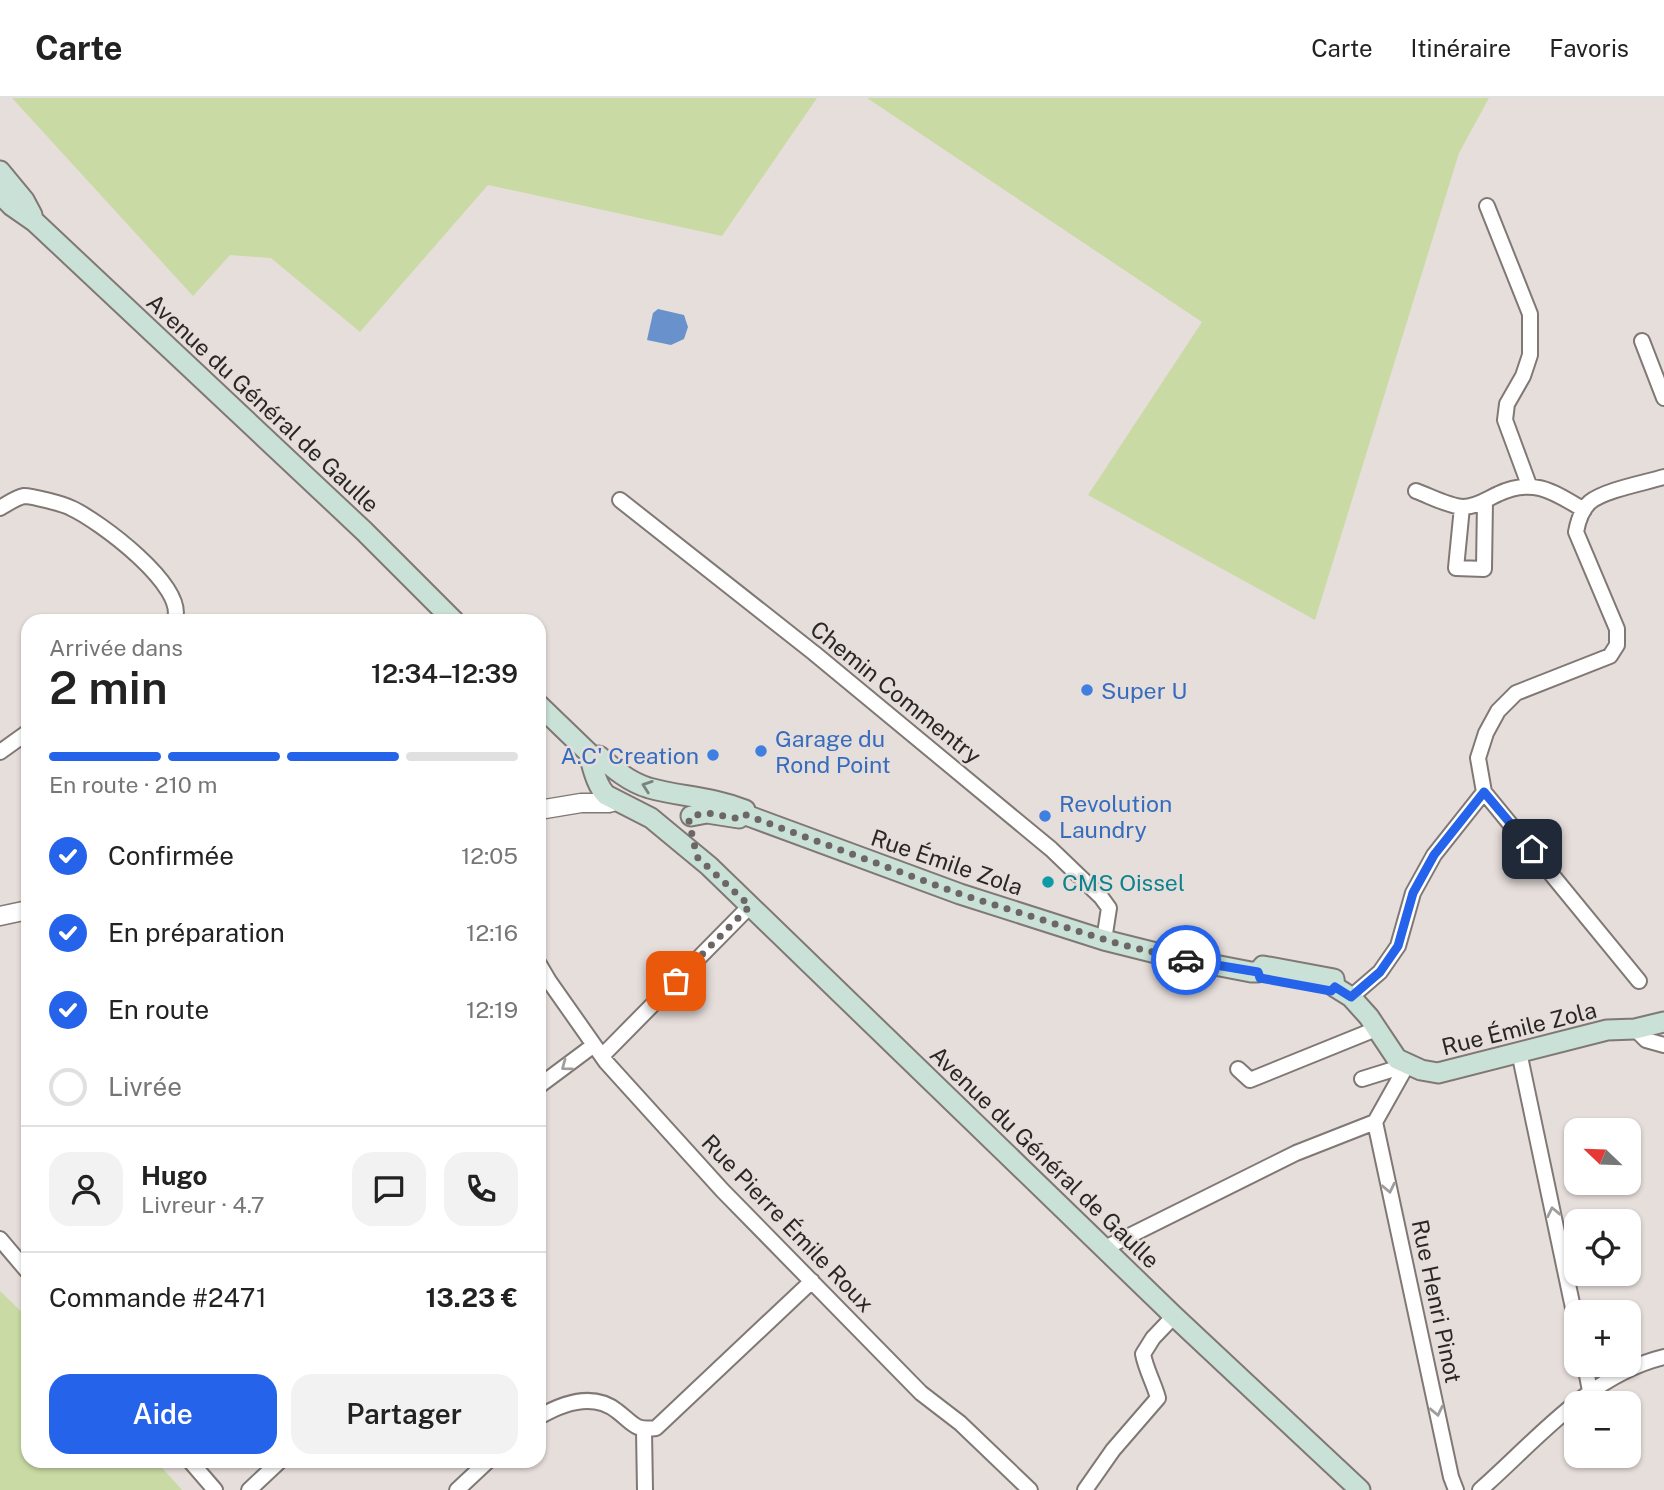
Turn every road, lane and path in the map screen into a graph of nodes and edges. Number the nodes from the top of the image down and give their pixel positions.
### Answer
1 (0, 171) edge
2 (0, 194) edge
3 (1487, 206) dead end
4 (36, 222) junction
5 (1642, 341) dead end
6 (1664, 398) edge
7 (1664, 477) edge
8 (1529, 485) junction
9 (1416, 491) dead end
10 (620, 500) dead end
11 (1485, 501) junction
12 (1462, 507) junction
13 (0, 508) edge
14 (1584, 510) junction
15 (177, 614) edge
16 (447, 614) edge
17 (546, 712) edge
18 (21, 737) edge
19 (0, 752) edge
20 (605, 775) junction
21 (1484, 792) junction
22 (684, 796) junction
23 (615, 801) junction
24 (581, 803) junction
25 (546, 809) edge
26 (746, 815) junction
27 (690, 818) junction
28 (662, 826) junction
29 (697, 857) junction
30 (750, 906) junction
31 (21, 912) edge
32 (0, 916) edge
33 (1104, 940) junction
34 (546, 976) edge
35 (1639, 981) dead end
36 (1343, 992) junction
37 (1664, 1022) edge
38 (1376, 1029) junction
39 (1635, 1029) junction
40 (1664, 1045) edge
41 (598, 1051) junction
42 (1519, 1052) junction
43 (1407, 1065) junction
44 (1238, 1069) dead end
45 (1362, 1079) dead end
46 (546, 1082) edge
47 (1375, 1122) junction
48 (0, 1239) edge
49 (1105, 1248) junction
50 (21, 1264) edge
51 (812, 1281) junction
52 (1571, 1300) edge
53 (1174, 1316) junction
54 (1664, 1357) edge
55 (1587, 1377) edge
56 (1590, 1391) joint
57 (546, 1413) edge
58 (1564, 1414) edge
59 (644, 1430) junction
60 (196, 1468) edge
61 (273, 1468) edge
62 (481, 1468) edge
63 (215, 1490) edge
64 (249, 1490) edge
65 (457, 1490) edge
66 (645, 1490) edge
67 (1030, 1490) edge
68 (1085, 1490) edge
69 (1360, 1490) edge
70 (1456, 1490) edge
71 (1480, 1490) edge

1 - 4 main road, Avenue du Général de Gaulle
2 - 4 main road, Avenue du Général de Gaulle
3 - 8 street
4 - 16 main road, Avenue du Général de Gaulle
5 - 6 street
7 - 14 street
8 - 11 street
8 - 14 street
9 - 12 street
10 - 33 street, Chemin Commentry
11 - 12 street
11 - 12 street
13 - 15 street
14 - 21 street
17 - 20 main road, Avenue du Général de Gaulle
18 - 19 street
22 -> 20 main road, Avenue du Général de Gaulle
20 - 23 main road, Avenue du Général de Gaulle
20 - 24 street
21 - 35 street
21 - 36 street
22 - 26 main road, Rue Émile Zola
22 - 27 main road
23 - 24 street
23 - 28 main road, Avenue du Général de Gaulle
24 - 25 street
26 - 27 main road, Rue Émile Zola
26 - 33 main road, Rue Émile Zola
27 - 28 main road
27 - 29 main road
28 - 29 main road, Avenue du Général de Gaulle
29 - 30 main road, Avenue du Général de Gaulle
30 - 41 street
30 - 49 main road, Avenue du Général de Gaulle
31 - 32 street
33 - 36 main road, Rue Émile Zola
34 - 41 street, Rue Pierre Émile Roux
36 - 38 main road
37 - 39 main road, Rue Émile Zola
38 - 43 main road
38 - 44 street
39 - 40 street
39 - 42 main road, Rue Émile Zola
41 -> 46 street
41 - 51 street, Rue Pierre Émile Roux
42 - 43 main road, Rue Émile Zola
52 -> 42 street
43 - 45 street
43 - 47 street
47 - 49 street
47 -> 70 street, Rue Henri Pinot
48 - 50 street
49 - 53 main road, Avenue du Général de Gaulle
51 - 59 street
51 - 67 street, Rue Pierre Émile Roux
53 - 68 street
53 - 69 main road, Avenue du Général de Gaulle
54 - 56 street
55 - 56 street
57 - 59 street
58 - 71 street
59 - 66 street
60 - 63 street
61 - 64 street
62 - 65 street

